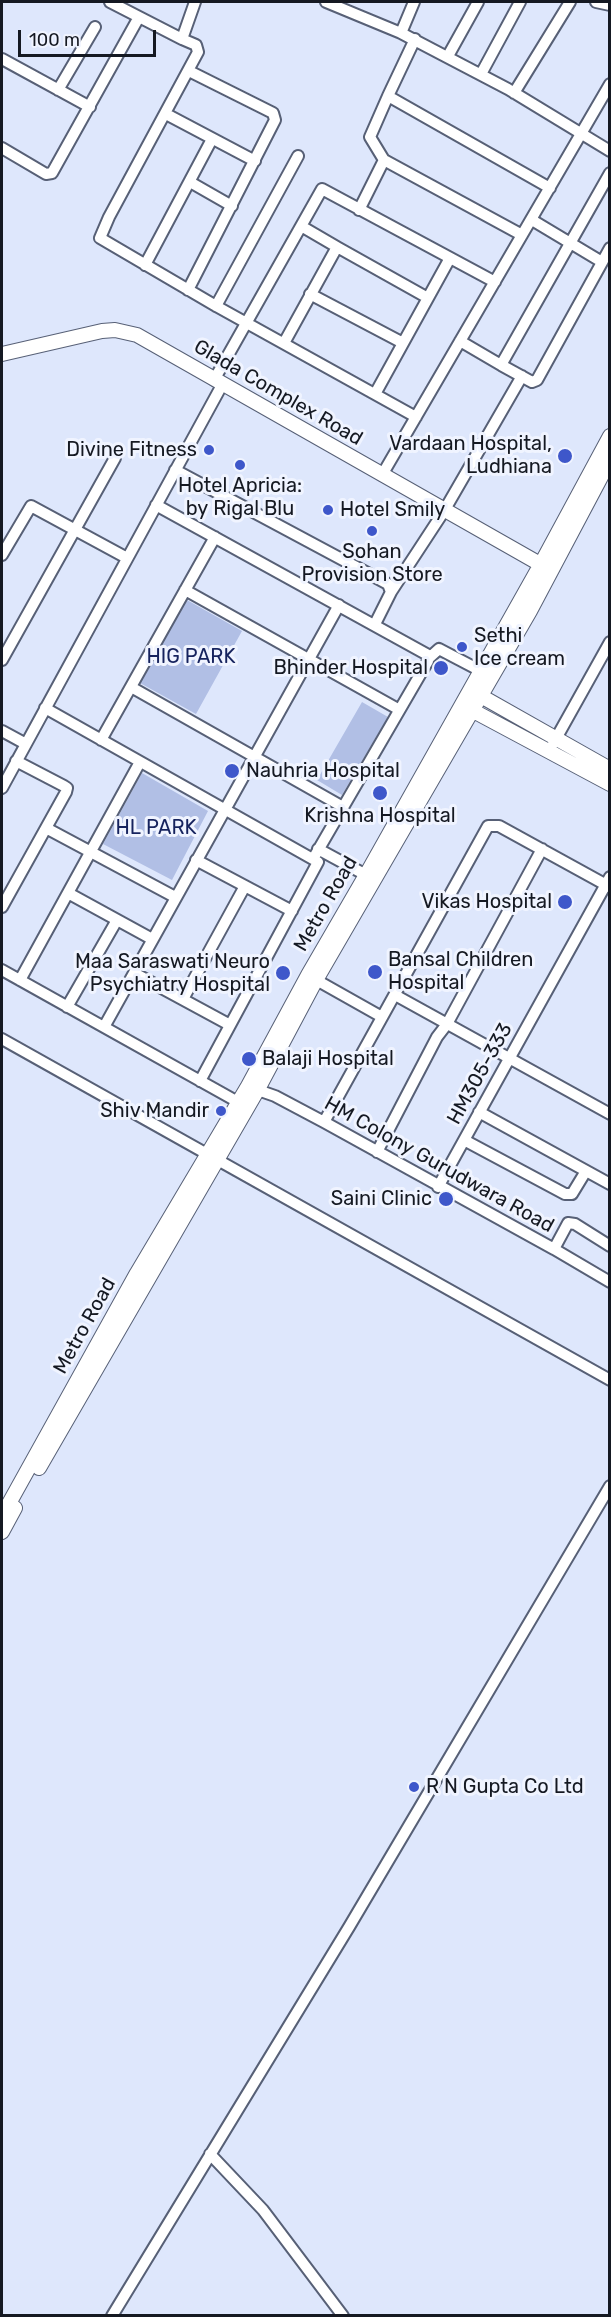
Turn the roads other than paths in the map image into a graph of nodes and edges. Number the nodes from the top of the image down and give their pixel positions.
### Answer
1 (110, 2) edge
2 (195, 2) edge
3 (326, 2) edge
4 (414, 2) edge
5 (478, 2) edge
6 (520, 2) edge
7 (570, 2) edge
8 (596, 2) edge
9 (609, 5) edge
10 (140, 17) junction
11 (95, 27) dead end
12 (401, 33) junction
13 (182, 39) junction
14 (415, 39) junction
15 (448, 56) junction
16 (2, 59) edge
17 (189, 71) junction
18 (481, 74) junction
19 (609, 84) edge
20 (58, 90) junction
21 (514, 93) junction
22 (388, 96) junction
23 (90, 107) junction
24 (166, 114) junction
25 (581, 134) junction
26 (212, 139) junction
27 (2, 147) edge
28 (609, 151) edge
29 (298, 156) dead end
30 (384, 160) junction
31 (255, 161) junction
32 (609, 173) edge
33 (190, 182) junction
34 (550, 188) junction
35 (232, 206) junction
36 (359, 210) junction
37 (532, 220) junction
38 (301, 226) junction
39 (522, 235) junction
40 (569, 242) junction
41 (337, 247) junction
42 (609, 248) edge
43 (450, 258) junction
44 (602, 262) junction
45 (145, 265) junction
46 (495, 282) junction
47 (188, 290) junction
48 (310, 294) junction
49 (428, 298) junction
50 (216, 306) junction
51 (246, 322) junction
52 (460, 341) junction
53 (284, 343) junction
54 (403, 344) junction
55 (2, 354) edge
56 (501, 365) junction
57 (522, 376) junction
58 (218, 382) junction
59 (375, 394) junction
60 (416, 417) junction
61 (609, 435) edge
62 (115, 458) dead end
63 (609, 460) edge
64 (175, 470) junction
65 (382, 475) junction
66 (156, 505) junction
67 (444, 511) junction
68 (75, 529) junction
69 (215, 537) junction
70 (2, 555) edge
71 (127, 558) junction
72 (547, 568) junction
73 (185, 590) junction
74 (391, 592) junction
75 (339, 605) junction
76 (375, 624) junction
77 (609, 645) edge
78 (429, 658) junction
79 (309, 659) junction
80 (2, 660) edge
81 (481, 671) junction
82 (131, 687) junction
83 (475, 693) junction
84 (467, 707) junction
85 (45, 708) junction
86 (398, 709) junction
87 (2, 731) edge
88 (101, 740) junction
89 (26, 744) junction
90 (552, 746) junction
91 (254, 756) junction
92 (16, 761) junction
93 (140, 762) junction
94 (609, 769) edge
95 (609, 784) edge
96 (2, 788) edge
97 (343, 807) junction
98 (224, 809) junction
99 (46, 828) junction
100 (542, 849) junction
101 (91, 852) junction
102 (316, 854) junction
103 (196, 860) junction
104 (366, 875) junction
105 (608, 883) edge
106 (245, 886) junction
107 (68, 893) junction
108 (175, 897) junction
109 (2, 906) edge
110 (292, 911) junction
111 (117, 920) junction
112 (152, 939) junction
113 (2, 970) edge
114 (134, 973) junction
115 (312, 978) junction
116 (20, 980) junction
117 (395, 995) junction
118 (183, 999) junction
119 (67, 1007) junction
120 (382, 1017) junction
121 (447, 1024) junction
122 (230, 1025) junction
123 (104, 1027) junction
124 (2, 1039) edge
125 (509, 1058) junction
126 (200, 1081) junction
127 (252, 1088) junction
128 (238, 1102) junction
129 (479, 1113) junction
130 (609, 1114) edge
131 (324, 1122) junction
132 (464, 1140) junction
133 (376, 1152) junction
134 (213, 1155) junction
135 (586, 1171) junction
136 (609, 1184) edge
137 (438, 1187) junction
138 (609, 1246) edge
139 (555, 1249) junction
140 (609, 1282) edge
141 (609, 1380) edge
142 (609, 1486) edge
143 (2, 1515) edge
144 (2, 1532) edge
145 (210, 2154) junction
146 (112, 2316) edge
147 (343, 2316) edge

1 - 10 street
2 - 13 street
3 - 12 street
4 - 12 street
5 - 15 street
6 - 18 street
7 - 21 street
8 - 9 street
10 - 13 street
10 - 23 street
11 - 20 street
12 - 14 street
13 - 17 street
14 - 15 street
14 - 22 street
15 - 18 street
16 - 20 street
17 - 24 street
17 - 31 street
18 - 21 street
19 - 25 street
20 - 23 street
21 - 25 street
22 - 30 street
22 - 34 street
23 - 27 street
24 - 26 street
24 - 45 street
25 - 28 street
25 - 34 street
26 - 31 street
26 - 33 street
29 - 50 street
30 - 36 street
30 - 39 street
31 - 35 street
32 - 40 street
33 - 35 street
33 - 45 street
34 - 37 street
35 - 47 street
36 - 38 street
36 - 43 street
37 - 39 street
37 - 40 street
38 - 41 street
38 - 51 street
39 - 46 street
40 - 44 street
40 - 56 street
41 - 48 street
41 - 49 street
42 - 44 street
43 - 46 street
43 - 49 street
44 - 57 street
45 - 47 street
46 - 52 street
47 - 50 street
48 - 53 street
48 - 54 street
49 - 54 street
50 - 51 street
51 - 53 street
51 - 58 street
52 - 56 street
52 - 60 street
53 - 59 street
54 - 59 street
55 - 58 street, Glada Complex Road
56 - 57 street
57 - 67 street
58 - 64 street
58 - 65 street, Glada Complex Road
59 - 60 street
60 - 65 street
61 - 72 street, Metro Road
62 - 68 street
63 - 72 street, Metro Road
64 - 66 street
64 - 74 street
65 - 67 street, Glada Complex Road
66 - 69 street
66 - 71 street
67 - 72 street, Glada Complex Road
67 - 74 street
68 - 70 street
68 - 71 street
68 - 80 street
69 - 73 street
69 - 75 street
71 - 85 street
72 - 81 street, Metro Road
72 - 83 street, Metro Road
73 - 79 street
73 - 82 street
74 - 76 street
75 - 76 street
75 - 79 street
76 - 78 street
77 - 90 street
78 - 81 street
78 - 86 street
79 - 86 street
79 - 91 street
81 - 83 street, Metro Road
82 - 88 street
82 - 91 street
83 - 84 street, Metro Road
83 - 90 street
84 - 90 street
84 - 104 street, Metro Road
84 - 115 street, Metro Road
85 - 88 street
85 - 89 street
86 - 97 street
87 - 89 street
88 - 93 street
89 - 92 street
90 - 94 street
90 - 95 street
91 - 97 street
91 - 98 street
92 - 96 street
92 - 99 street
93 - 98 street
93 - 101 street
97 - 102 street
98 - 102 street
98 - 103 street
99 - 101 street
99 - 109 street
100 - 105 street
100 - 117 street
100 - 121 street
101 - 107 street
101 - 108 street
102 - 104 street
102 - 110 street
103 - 106 street
103 - 108 street
104 - 115 street, Metro Road
105 - 125 street, HM305-333
106 - 110 street
106 - 118 street
107 - 111 street
107 - 116 street
108 - 112 street
110 - 122 street
111 - 112 street
111 - 119 street
112 - 114 street
113 - 116 street
114 - 118 street
114 - 123 street
115 - 120 street
115 - 127 street, Metro Road
116 - 119 street
117 - 120 street
117 - 121 street
118 - 122 street
119 - 123 street
120 - 131 street
121 - 125 street
121 - 133 street
122 - 126 street
123 - 126 street
124 - 134 street
125 - 129 street, HM305-333
125 - 130 street
126 - 128 street
127 - 128 street, Metro Road
127 - 131 street, HM Colony Gurudwara Road
127 - 134 street, Metro Road
128 - 134 street, Metro Road
129 - 132 street, HM305-333
129 - 135 street
131 - 133 street, HM Colony Gurudwara Road
132 - 135 street
132 - 137 street, HM305-333
133 - 137 street, HM Colony Gurudwara Road
134 - 141 street
134 - 143 street, Metro Road
134 - 144 street, Metro Road
135 - 136 street
137 - 139 street, HM Colony Gurudwara Road
138 - 139 street
139 - 140 street, HM Colony Gurudwara Road
142 - 145 street
145 - 146 street
145 - 147 street

